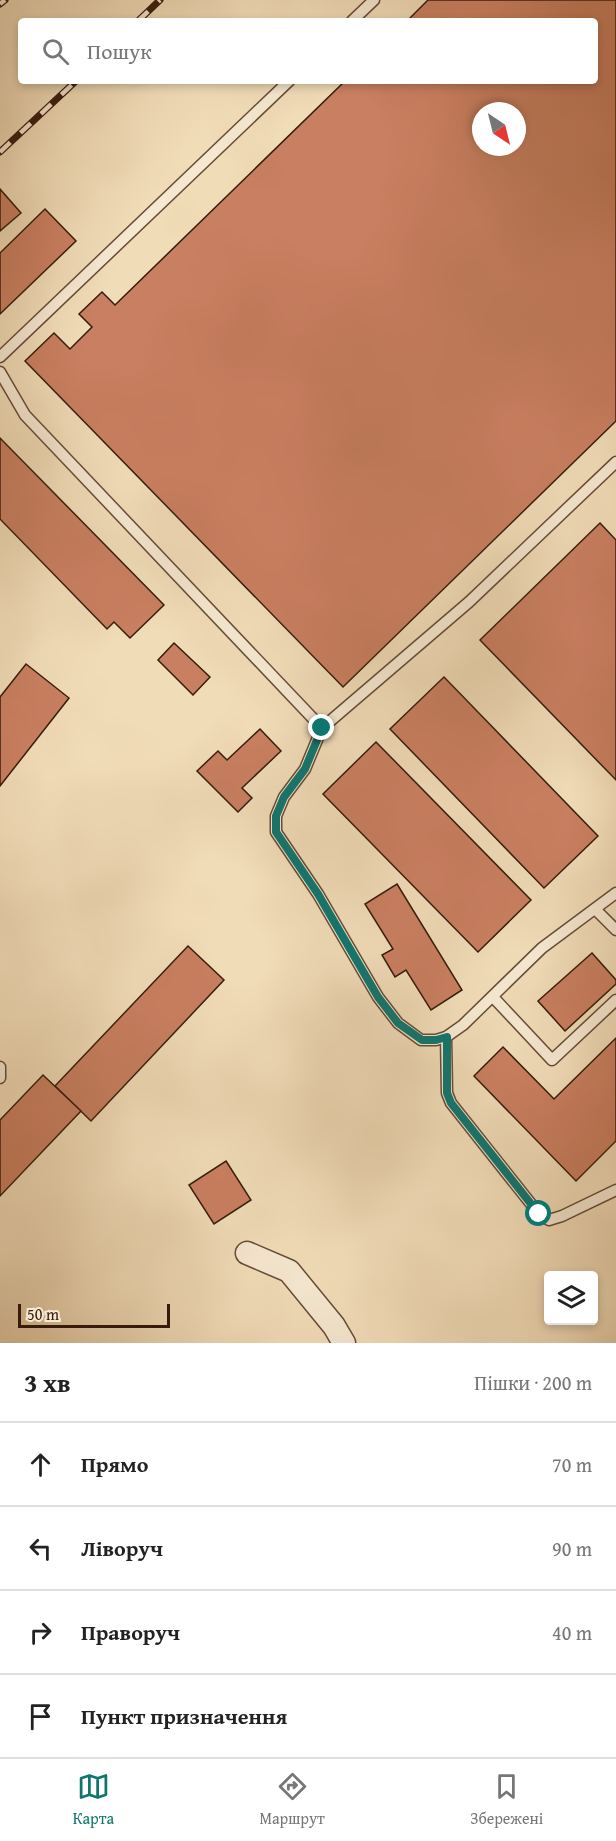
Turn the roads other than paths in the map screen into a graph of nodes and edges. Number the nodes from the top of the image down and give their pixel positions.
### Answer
1 (374, 0) edge
2 (355, 18) edge
3 (286, 84) edge
4 (0, 357) edge
5 (0, 372) edge
6 (616, 462) edge
7 (322, 728) junction
8 (616, 893) edge
9 (595, 909) junction
10 (616, 930) edge
11 (493, 997) junction
12 (616, 1000) edge
13 (447, 1037) junction
14 (0, 1067) edge
15 (0, 1078) edge
16 (616, 1190) edge
17 (247, 1253) dead end
18 (344, 1343) edge

1 - 2 lane
3 - 4 lane
5 - 7 lane
6 - 7 lane
7 - 13 lane
8 - 9 lane
9 - 10 lane
9 - 11 lane
11 - 12 lane
11 - 13 lane
13 - 16 lane
14 - 15 lane
17 - 18 street

